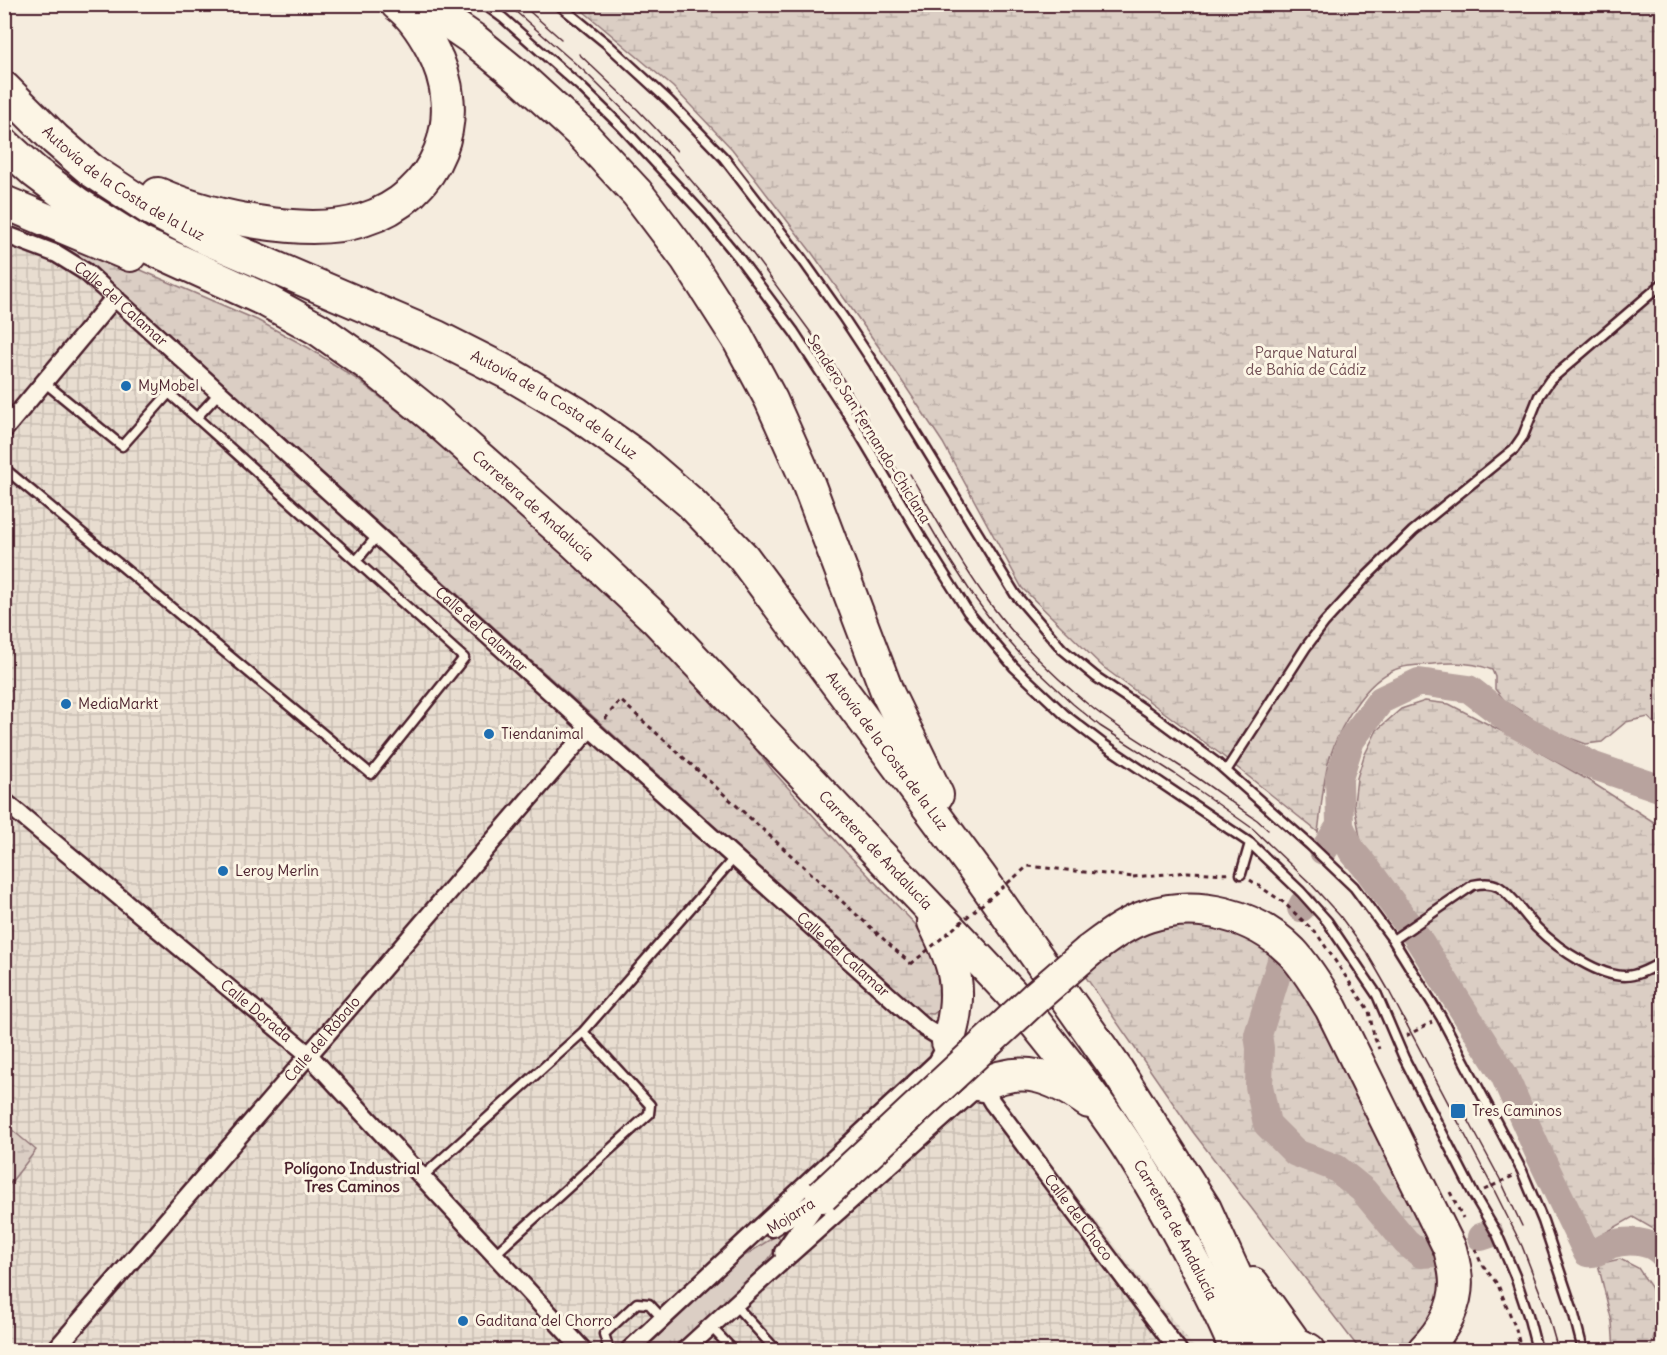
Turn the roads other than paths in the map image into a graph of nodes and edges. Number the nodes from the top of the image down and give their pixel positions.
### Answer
1 (398, 4) edge
2 (422, 4) edge
3 (484, 4) edge
4 (558, 4) edge
5 (4, 88) edge
6 (4, 144) edge
7 (91, 170) junction
8 (4, 202) edge
9 (4, 234) edge
10 (1662, 284) edge
11 (115, 297) junction
12 (44, 382) junction
13 (220, 393) junction
14 (432, 415) junction
15 (196, 417) junction
16 (4, 430) edge
17 (4, 468) edge
18 (378, 536) junction
19 (356, 561) junction
20 (592, 730) junction
21 (1226, 771) junction
22 (4, 801) edge
23 (1250, 843) junction
24 (735, 857) junction
25 (1241, 874) road end
26 (979, 875) junction
27 (925, 902) junction
28 (1393, 940) junction
29 (1662, 962) edge
30 (583, 1032) junction
31 (948, 1042) junction
32 (308, 1054) junction
33 (982, 1085) junction
34 (1104, 1112) junction
35 (422, 1177) junction
36 (822, 1196) junction
37 (1216, 1231) junction
38 (739, 1248) junction
39 (494, 1255) junction
40 (767, 1275) junction
41 (735, 1305) junction
42 (663, 1319) junction
43 (711, 1327) junction
44 (1425, 1347) edge
45 (55, 1350) edge
46 (583, 1350) edge
47 (609, 1350) edge
48 (629, 1350) edge
49 (685, 1350) edge
50 (733, 1350) edge
51 (776, 1350) edge
52 (1178, 1350) edge
53 (1236, 1350) edge
54 (1267, 1350) edge
55 (1310, 1350) edge
56 (1538, 1350) edge
57 (1583, 1350) edge

1 - 7 highway
2 - 26 highway
3 - 23 lane, Sendero San Fernando-Chiclana
4 - 21 lane
5 - 7 highway, Autovía de la Costa de la Luz
6 - 14 highway
7 - 26 highway, Autovía de la Costa de la Luz
8 - 14 highway
9 - 11 street, Calle del Calamar
10 - 21 lane
11 - 12 street
11 - 13 street, Calle del Calamar
12 - 15 lane
12 - 16 street
13 - 15 lane
13 - 18 street, Calle del Calamar
14 - 27 highway, Carretera de Andalucía
15 - 19 lane
17 - 19 lane
18 - 19 lane
18 - 20 street, Calle del Calamar
20 - 24 street, Calle del Calamar
20 - 32 street, Calle del Róbalo
21 - 28 lane
22 - 32 street, Calle Dorada
23 - 25 lane
23 - 56 lane, Sendero San Fernando-Chiclana
24 - 30 lane
24 - 31 street, Calle del Calamar
26 - 37 highway, Carretera de Andalucía
27 - 31 highway
27 - 34 highway, Carretera de Andalucía
28 - 29 lane
28 - 57 lane
30 - 35 lane
30 - 39 lane
31 - 38 street
32 - 35 street, Calle Dorada
32 - 45 street, Calle del Róbalo
33 - 34 highway
33 - 40 street
33 - 52 street, Calle del Choco
34 - 53 highway, Carretera de Andalucía
35 - 39 street, Calle Dorada
36 - 38 street, Mojarra
36 - 40 street, Mojarra
36 - 44 highway, bridge
37 - 54 highway, Carretera de Andalucía
37 - 55 highway
38 - 42 street
39 - 46 street, Calle Dorada
40 - 41 street
41 - 43 street
41 - 51 lane
42 - 47 lane
42 - 48 street
43 - 49 street
43 - 50 lane

